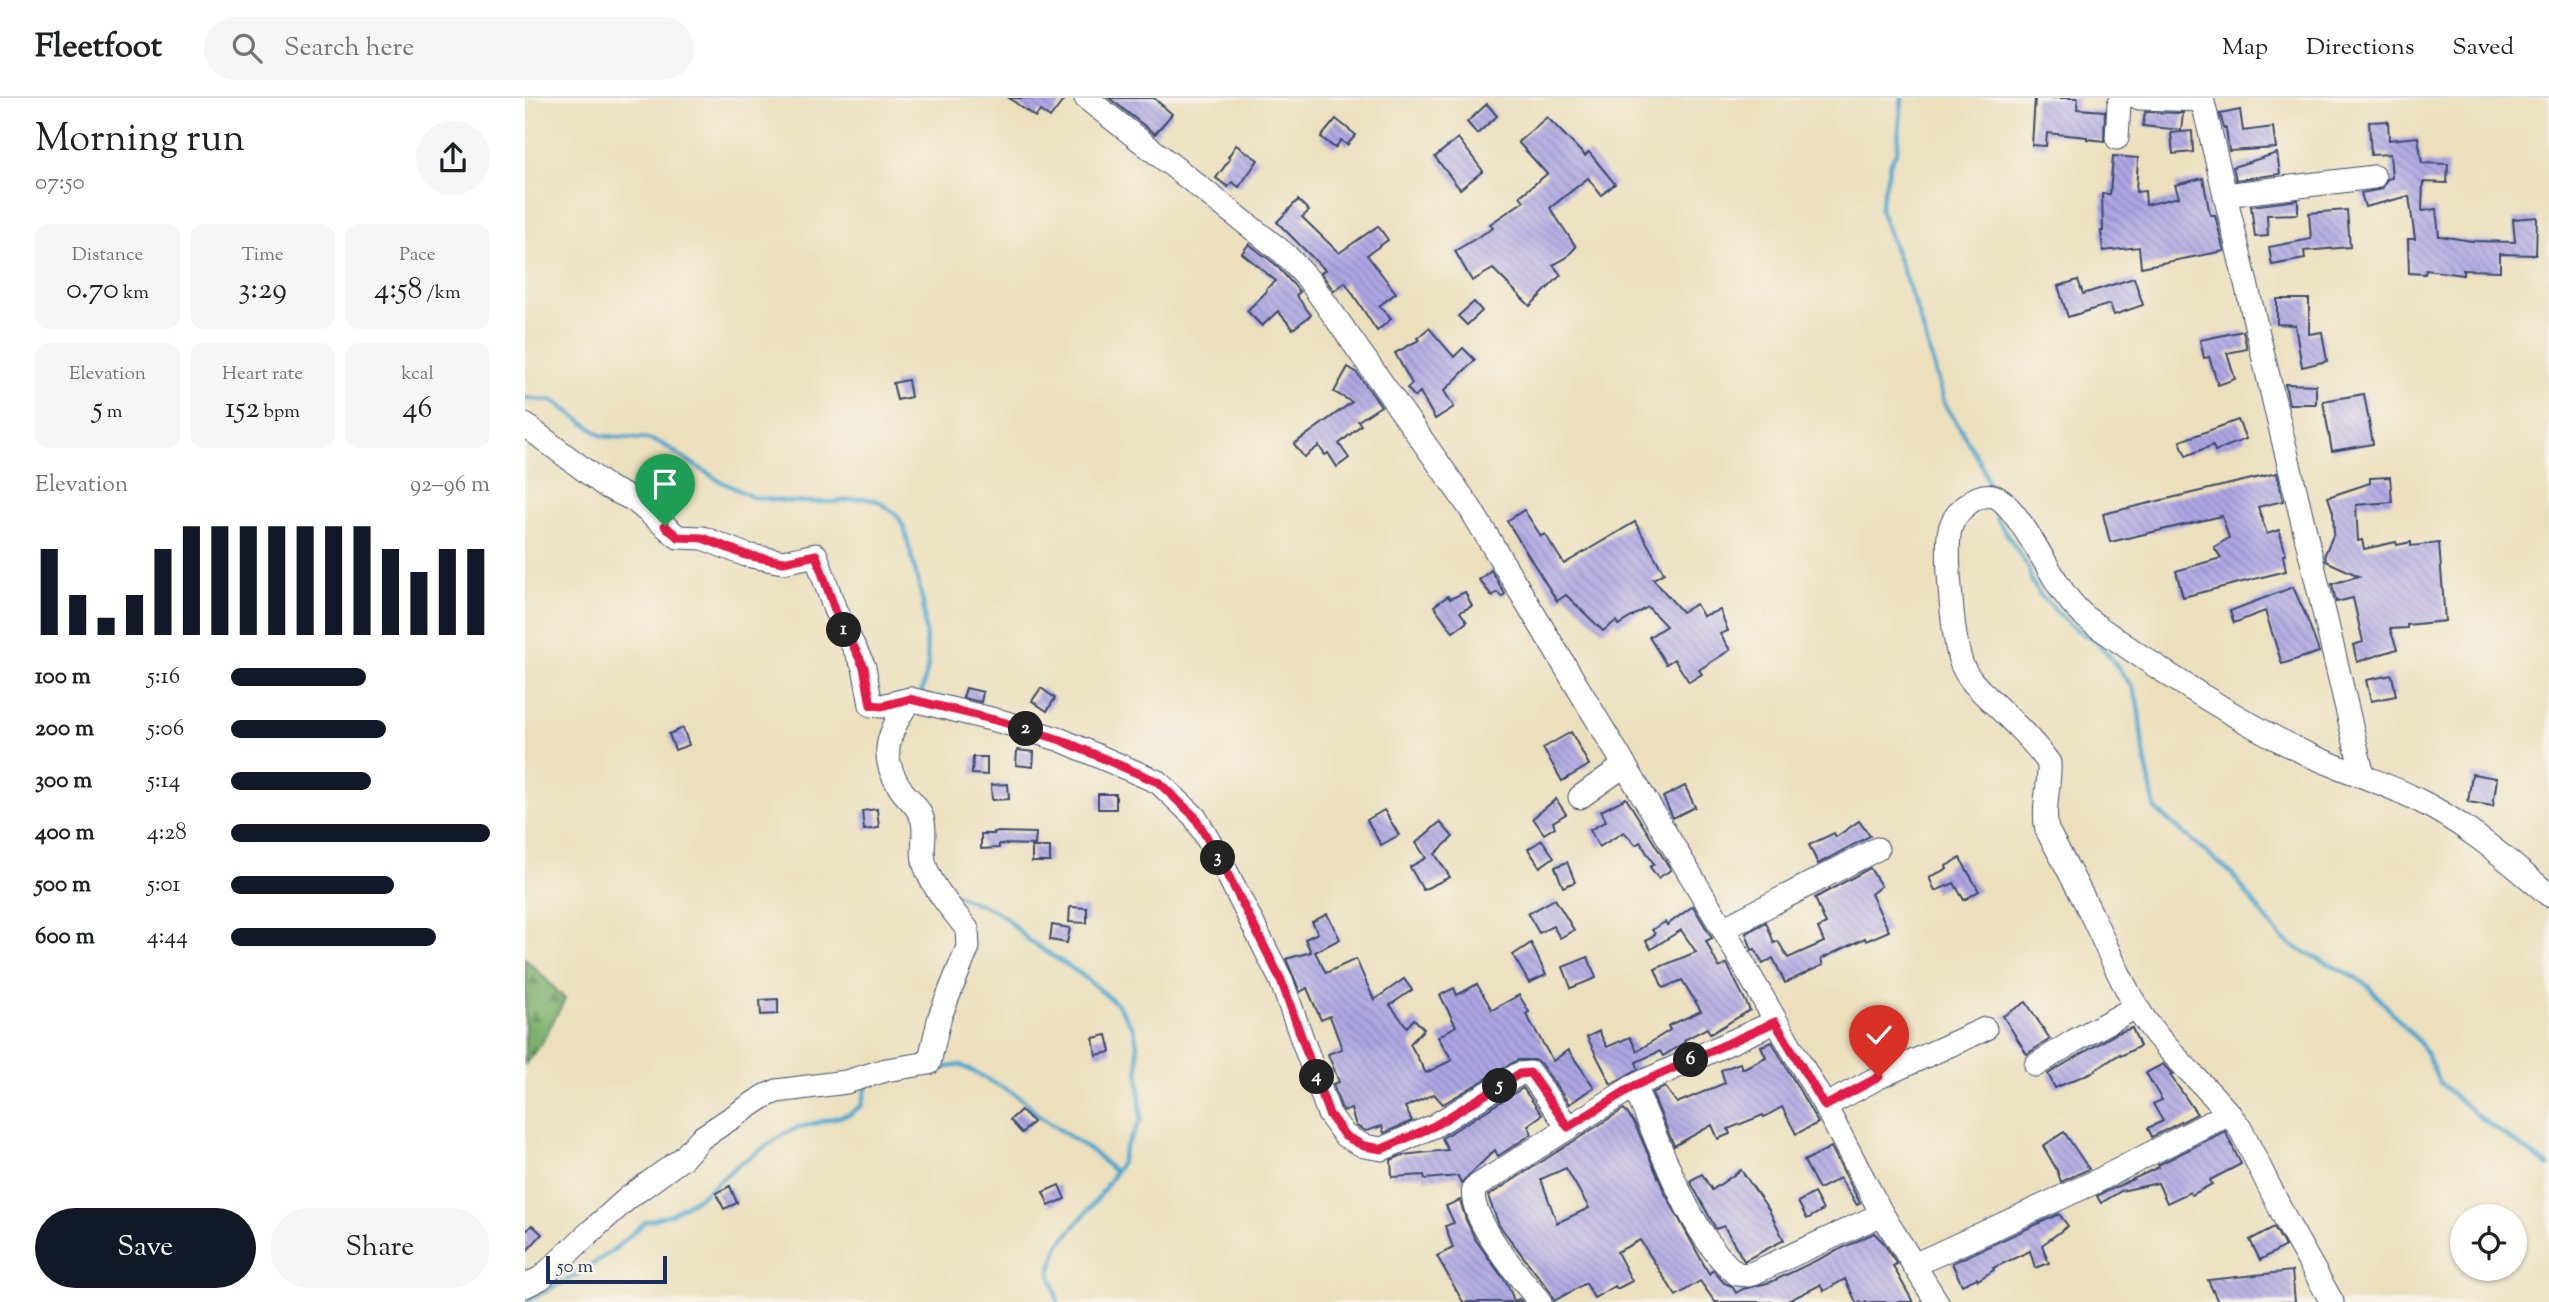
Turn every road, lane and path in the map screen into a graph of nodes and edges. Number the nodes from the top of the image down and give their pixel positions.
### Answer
1 (1086, 98) edge
2 (2123, 98) edge
3 (2139, 98) edge
4 (2202, 99) edge
5 (2117, 138) dead end
6 (2374, 177) dead end
7 (2225, 195) junction
8 (525, 425) edge
9 (910, 699) junction
10 (1625, 765) junction
11 (2363, 776) junction
12 (1580, 797) dead end
13 (1877, 849) dead end
14 (2549, 895) edge
15 (1723, 929) junction
16 (2136, 1007) junction
17 (1775, 1022) junction
18 (1985, 1029) dead end
19 (2036, 1065) dead end
20 (1634, 1086) junction
21 (1825, 1106) junction
22 (2229, 1113) junction
23 (1568, 1127) junction
24 (1882, 1214) junction
25 (1914, 1265) junction
26 (525, 1286) edge
27 (1540, 1302) edge
28 (1937, 1302) edge
29 (2332, 1302) edge

1 - 10 street
2 - 5 street
3 - 4 street
4 - 7 street
6 - 7 street
7 - 11 street
8 - 9 street
9 - 23 street
9 - 26 street
10 - 12 street
10 - 15 street
11 - 14 street
11 - 16 street
13 - 15 street
15 - 17 street
16 - 19 street
16 - 22 street
17 - 20 street
17 - 21 street
18 - 21 street
20 - 23 street
20 - 24 street
21 - 24 street
22 - 25 street
22 - 29 street
23 - 27 street
24 - 25 street
25 - 28 street

